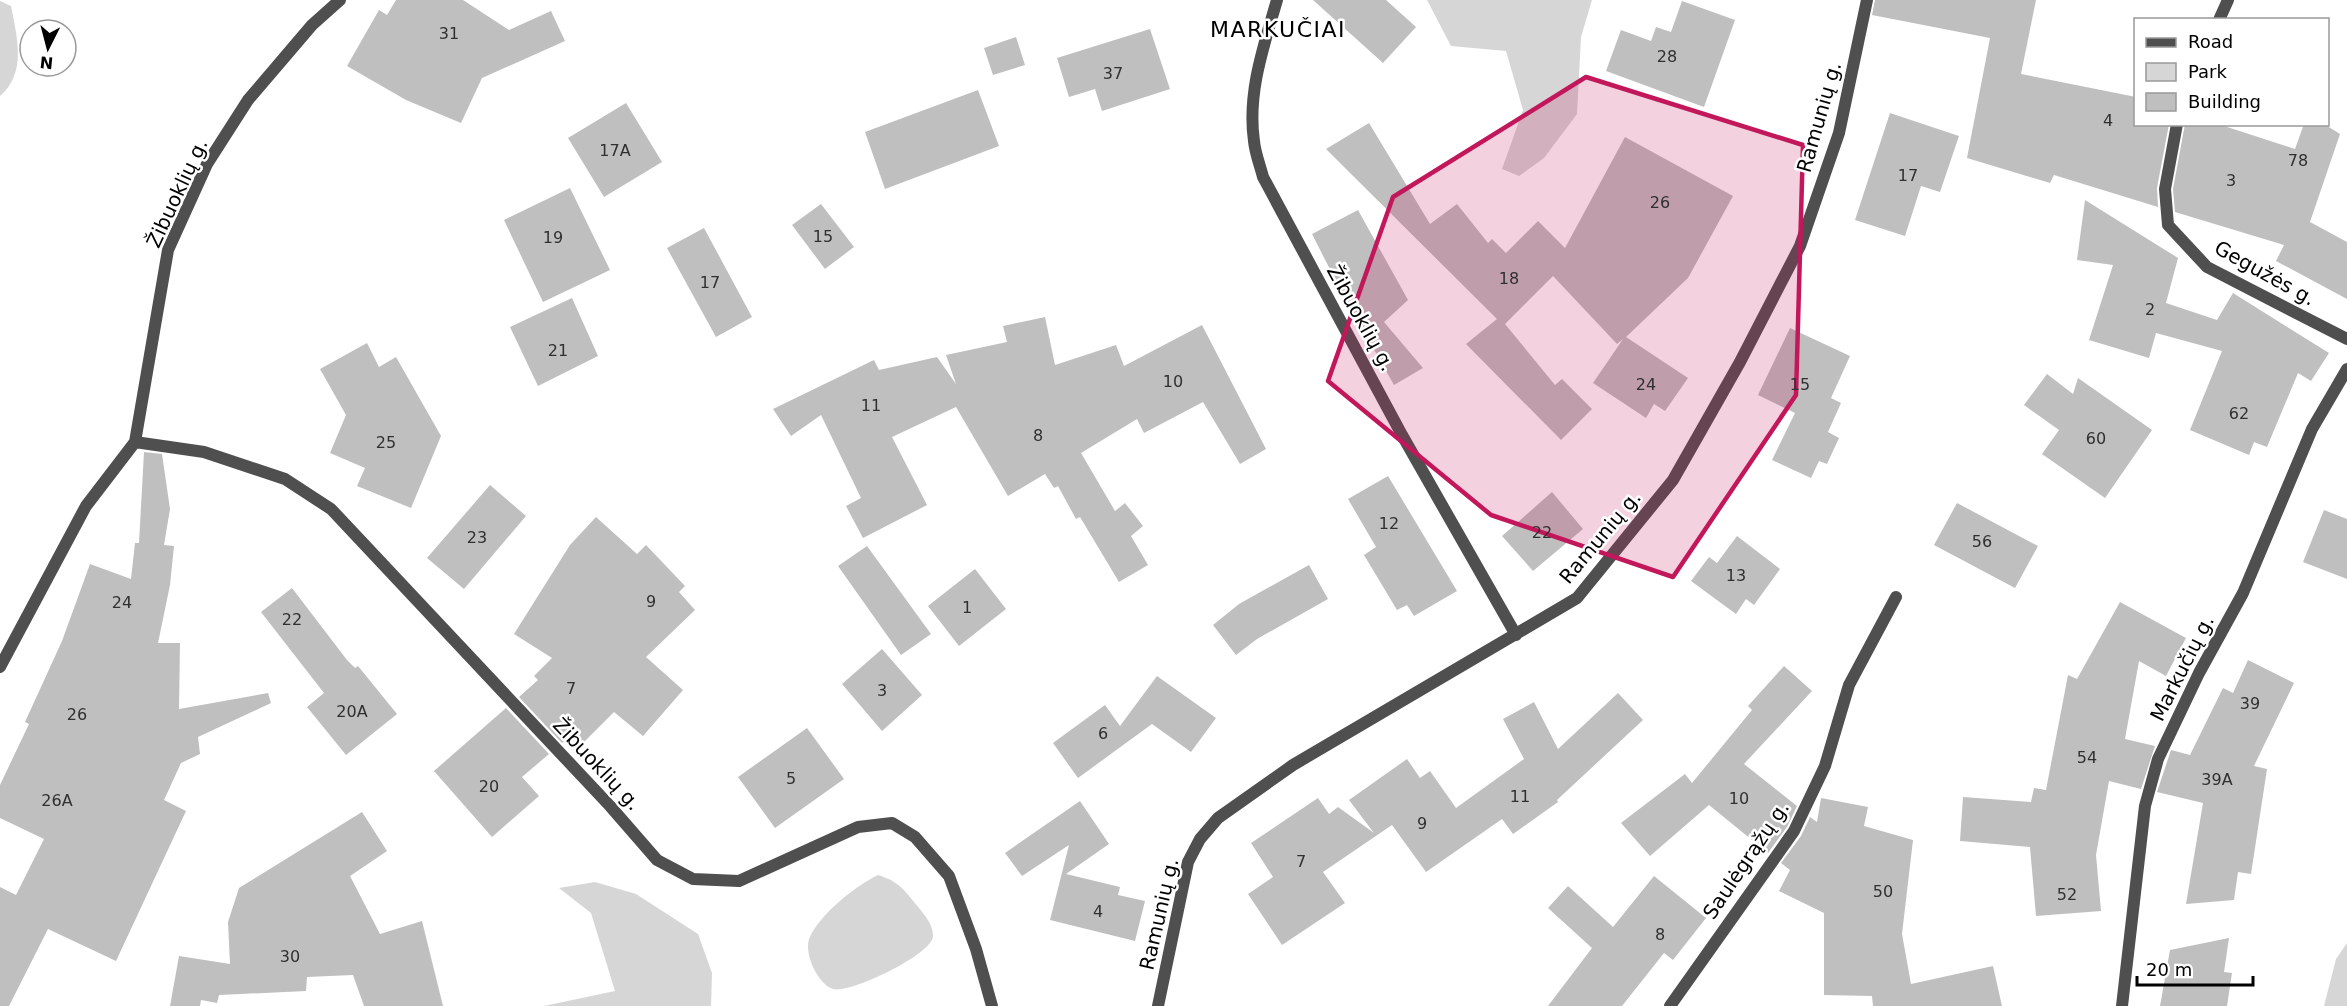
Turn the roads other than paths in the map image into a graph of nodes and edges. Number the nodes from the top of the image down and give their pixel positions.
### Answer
1 (340, 0) edge
2 (1276, 0) edge
3 (1867, 0) edge
4 (2228, 0) edge
5 (2220, 18) edge
6 (2177, 126) edge
7 (2347, 339) edge
8 (2347, 369) edge
9 (135, 442) junction
10 (1896, 597) dead end
11 (1516, 635) junction
12 (0, 667) edge
13 (992, 1006) edge
14 (1158, 1006) edge
15 (1670, 1006) edge
16 (2122, 1006) edge

1 - 9 street, Žibuoklių g.
2 - 11 street, Žibuoklių g.
3 - 11 street, Ramunių g.
4 - 5 street
6 - 7 street, Gegužės g.
8 - 16 street, Markučių g.
9 - 12 street, Žibuoklių g.
9 - 13 street, Žibuoklių g.
10 - 15 street, Saulėgrąžų g.
11 - 14 street, Ramunių g.

